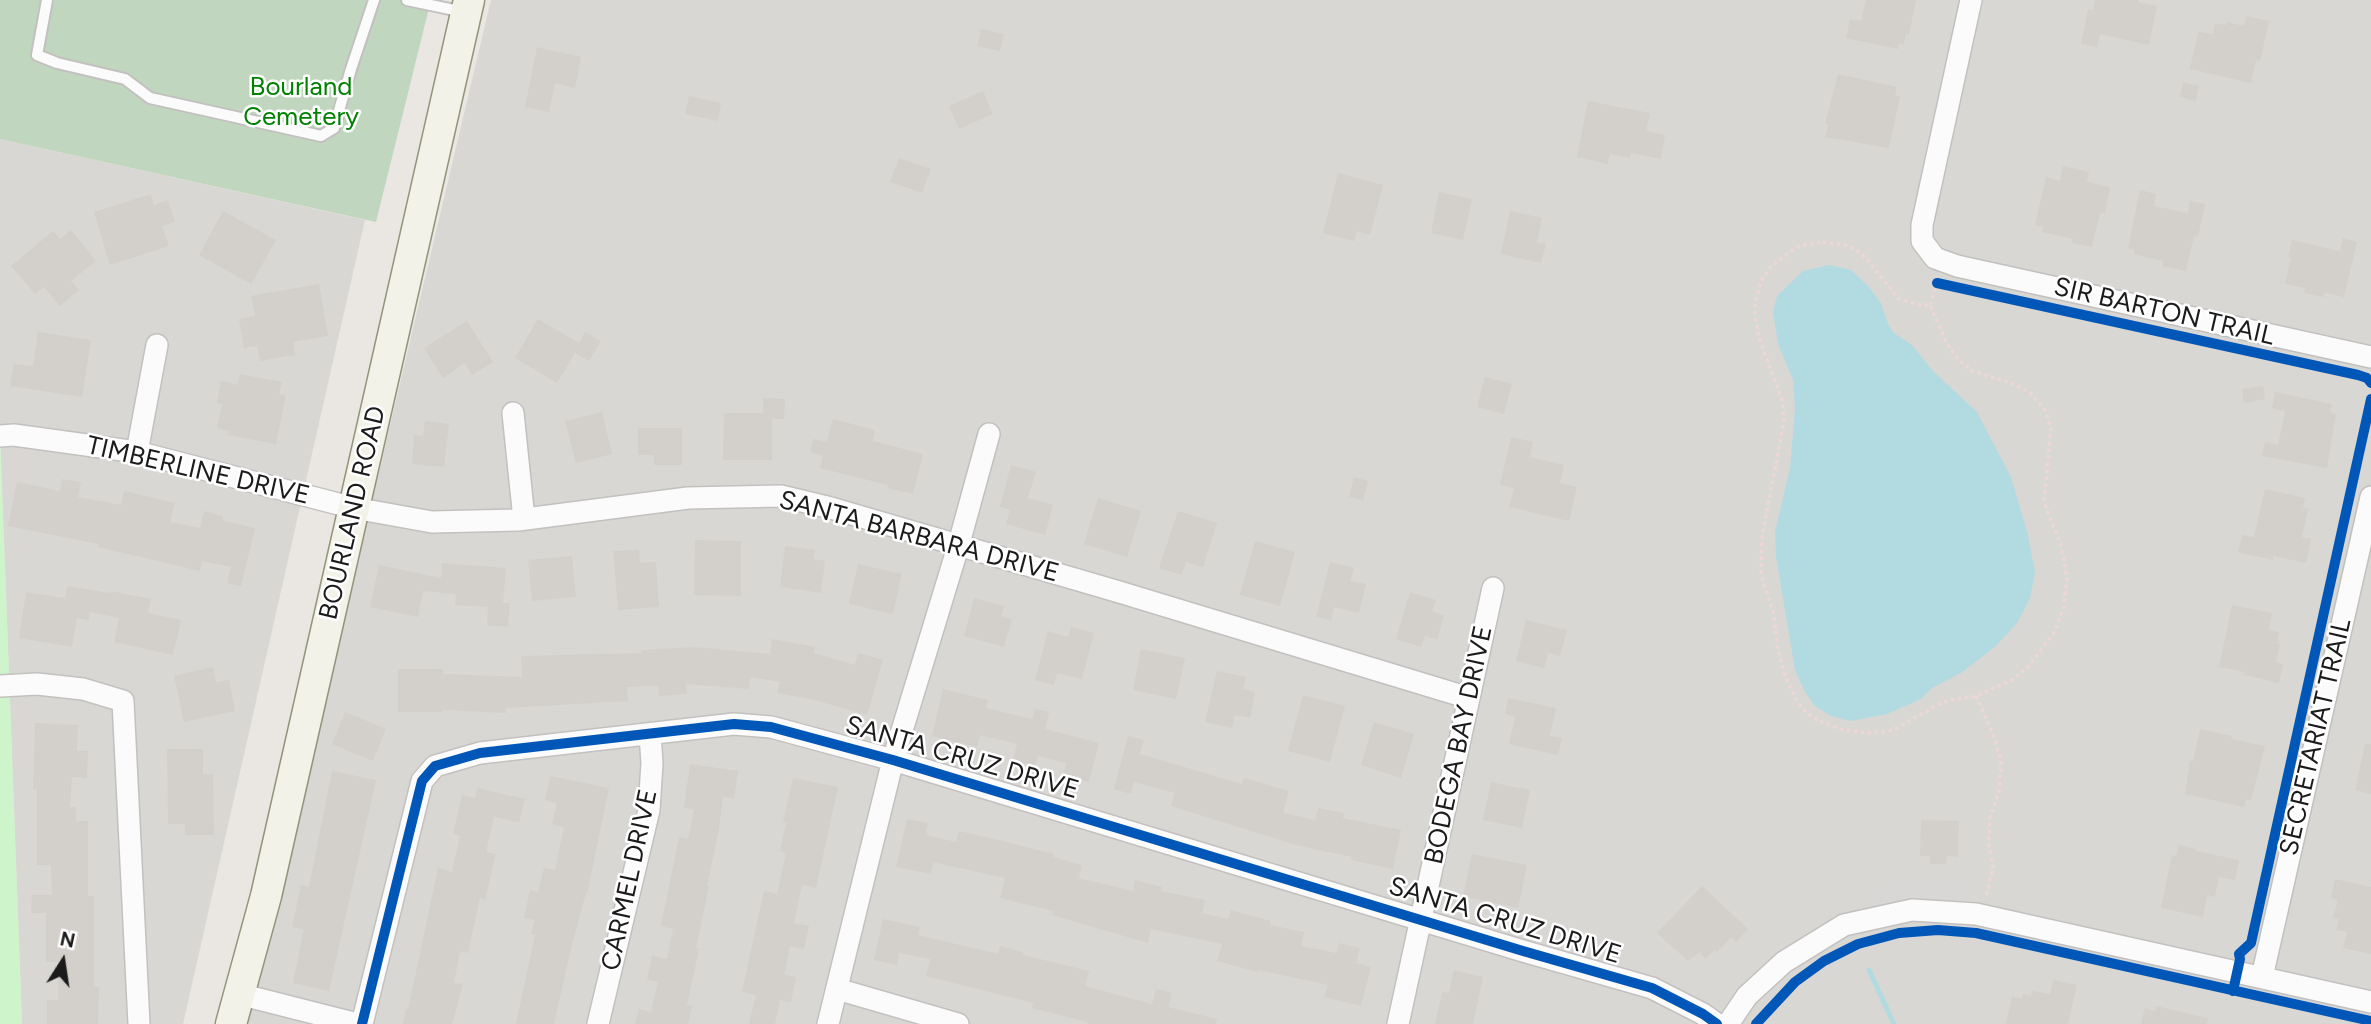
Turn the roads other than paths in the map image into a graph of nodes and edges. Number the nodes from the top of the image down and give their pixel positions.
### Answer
1 (47, 0) edge
2 (374, 0) edge
3 (407, 0) edge
4 (1971, 0) edge
5 (468, 6) edge
6 (157, 345) dead end
7 (2371, 357) edge
8 (513, 413) dead end
9 (989, 434) dead end
10 (0, 436) edge
11 (137, 452) junction
12 (2371, 497) edge
13 (354, 508) junction
14 (524, 519) junction
15 (958, 547) junction
16 (1493, 589) dead end
17 (0, 686) edge
18 (1469, 698) junction
19 (650, 734) junction
20 (893, 760) junction
21 (1421, 920) junction
22 (2262, 977) junction
23 (836, 989) junction
24 (239, 994) junction
25 (2371, 1002) edge
26 (139, 1024) edge
27 (231, 1024) edge
28 (360, 1024) edge
29 (598, 1024) edge
30 (828, 1024) edge
31 (958, 1024) edge
32 (1398, 1024) edge
33 (1717, 1024) edge
34 (1728, 1024) edge

1 - 2 lane
3 - 5 lane
4 - 7 street, SIR BARTON TRAIL
5 - 13 main road, BOURLAND ROAD
6 - 11 street
8 - 14 street
9 - 15 street
10 - 11 street, TIMBERLINE DRIVE
11 - 13 street, TIMBERLINE DRIVE
12 - 22 street, SECRETARIAT TRAIL
13 - 14 street, SANTA BARBARA DRIVE
13 - 24 main road, BOURLAND ROAD
14 - 15 street, SANTA BARBARA DRIVE
15 - 18 street, SANTA BARBARA DRIVE
15 - 20 street
16 - 18 street, BODEGA BAY DRIVE
17 - 26 street
18 - 21 street, BODEGA BAY DRIVE
19 - 20 street, SANTA CRUZ DRIVE
19 - 28 street, SANTA CRUZ DRIVE
19 - 29 street, CARMEL DRIVE
20 - 21 street, SANTA CRUZ DRIVE
20 - 23 street
21 - 32 street, BODEGA BAY DRIVE
21 - 33 street, SANTA CRUZ DRIVE
22 - 25 street
22 - 34 street
23 - 30 street
23 - 31 street
24 - 27 main road, BOURLAND ROAD
24 - 28 street

